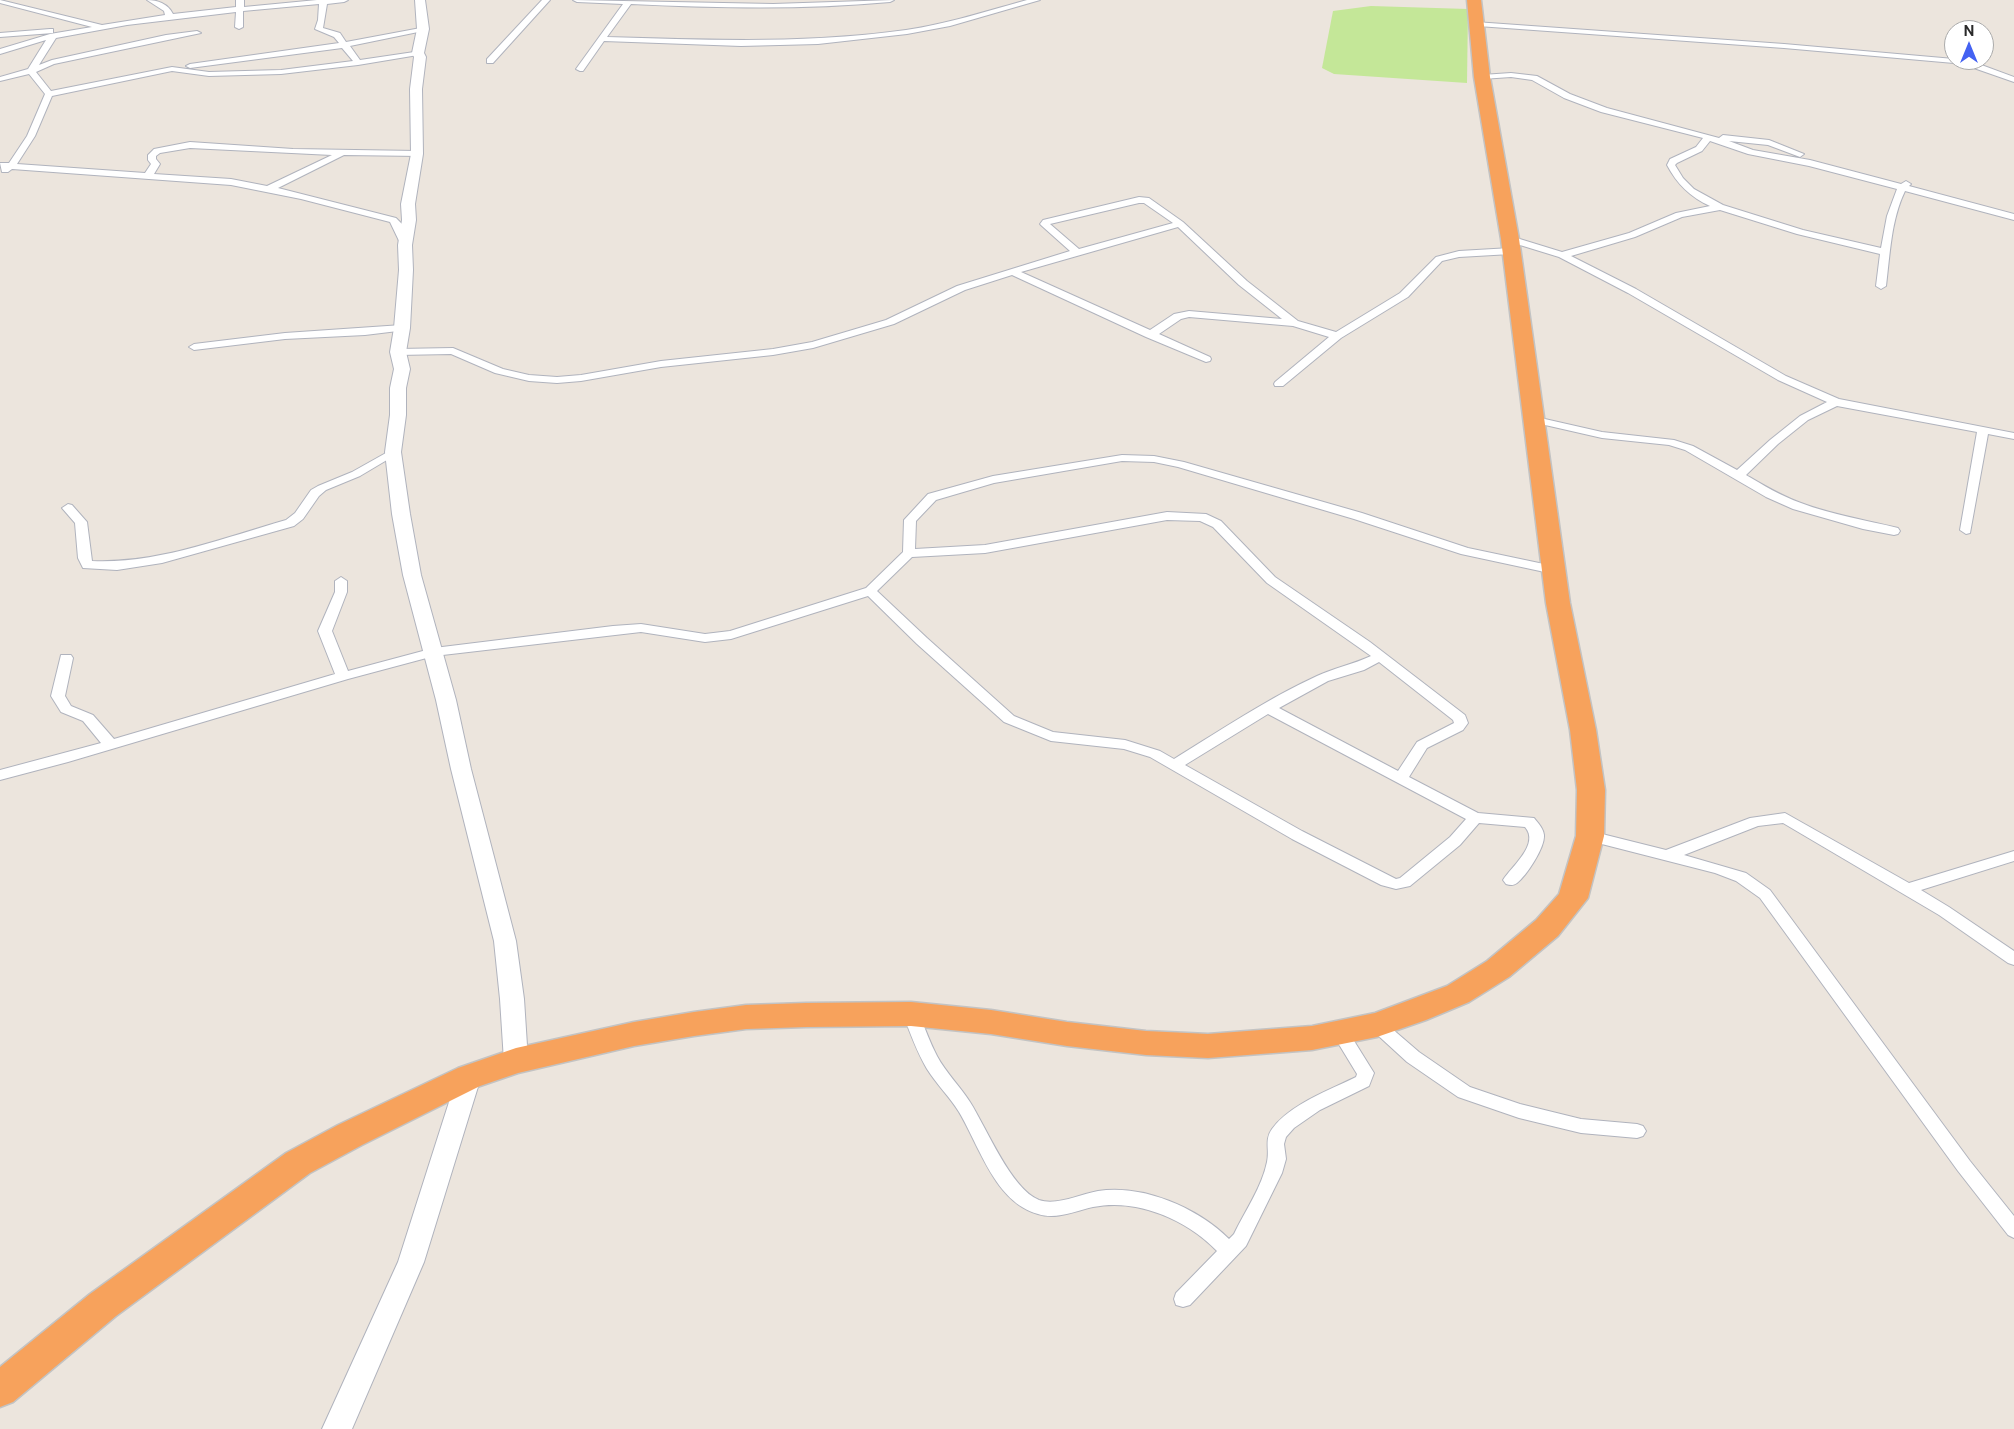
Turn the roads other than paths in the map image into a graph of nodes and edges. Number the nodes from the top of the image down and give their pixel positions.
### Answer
1 (151, 0) edge
2 (240, 0) edge
3 (344, 0) edge
4 (420, 0) edge
5 (546, 0) edge
6 (577, 0) edge
7 (890, 0) edge
8 (1036, 0) edge
9 (630, 1) edge
10 (323, 2) junction
11 (2, 3) edge
12 (766, 3) edge
13 (241, 9) junction
14 (1477, 15) edge
15 (170, 17) junction
16 (99, 26) junction
17 (111, 26) junction
18 (239, 27) dead end
19 (423, 29) junction
20 (197, 33) dead end
21 (0, 35) edge
22 (52, 36) junction
23 (603, 39) junction
24 (344, 45) junction
25 (0, 52) edge
26 (418, 53) junction
27 (1944, 58) edge
28 (228, 60) junction
29 (490, 61) dead end
30 (358, 63) junction
31 (172, 69) junction
32 (580, 69) dead end
33 (1990, 70) edge
34 (31, 71) junction
35 (223, 74) junction
36 (1482, 76) junction
37 (2014, 78) edge
38 (0, 79) edge
39 (49, 94) junction
40 (1708, 137) junction
41 (343, 153) junction
42 (417, 154) junction
43 (0, 166) edge
44 (12, 166) junction
45 (0, 173) edge
46 (148, 176) junction
47 (1903, 186) junction
48 (269, 189) junction
49 (1943, 199) junction
50 (1895, 202) junction
51 (1720, 207) junction
52 (2014, 213) edge
53 (2014, 217) edge
54 (1180, 224) junction
55 (405, 244) junction
56 (1511, 245) junction
57 (1076, 252) junction
58 (1886, 252) junction
59 (1562, 256) junction
60 (1012, 272) junction
61 (1881, 286) dead end
62 (1294, 323) junction
63 (402, 328) junction
64 (1150, 334) junction
65 (1337, 336) junction
66 (194, 347) dead end
67 (398, 352) junction
68 (1206, 359) dead end
69 (1279, 384) dead end
70 (1836, 402) junction
71 (1536, 420) junction
72 (1983, 430) junction
73 (2014, 436) edge
74 (393, 452) junction
75 (1738, 476) junction
76 (68, 508) dead end
77 (1966, 530) dead end
78 (1894, 531) dead end
79 (908, 554) junction
80 (1554, 570) junction
81 (341, 581) dead end
82 (870, 591) junction
83 (434, 652) junction
84 (1380, 657) junction
85 (66, 658) dead end
86 (343, 676) junction
87 (1268, 708) junction
88 (110, 745) junction
89 (1174, 765) junction
90 (0, 775) edge
91 (1400, 777) junction
92 (1476, 818) junction
93 (1590, 836) junction
94 (1667, 856) junction
95 (2014, 856) edge
96 (1510, 880) dead end
97 (1908, 889) junction
98 (2014, 959) edge
99 (911, 1014) junction
100 (1377, 1025) junction
101 (1340, 1033) junction
102 (516, 1060) junction
103 (469, 1077) junction
104 (1637, 1131) dead end
105 (2014, 1230) edge
106 (1229, 1251) junction
107 (1183, 1299) dead end
108 (0, 1390) edge
109 (338, 1429) edge

1 - 15 street
2 - 13 street
3 - 10 street
4 - 19 street
5 - 29 street
6 - 9 street
7 - 12 street
8 - 23 street
9 - 12 street
9 - 23 street
10 - 13 street
10 - 24 street
11 - 16 street
13 - 15 street
13 - 18 street
14 - 27 street
14 - 36 highway
14 - 37 street
15 - 17 street
16 - 17 street
16 - 21 street
17 - 22 street
19 - 24 street
19 - 26 street
20 - 34 street
22 - 25 street
22 - 34 street
23 - 32 street
24 - 28 street
24 - 30 street
26 - 30 street
26 - 42 street
28 - 31 street
28 - 35 street
30 - 35 street
31 - 35 street
31 - 39 street
33 - 37 street
34 - 38 street
34 - 39 street
36 - 40 street
36 - 56 highway
39 - 44 street
40 - 47 street
40 - 51 street
41 - 42 street
41 - 46 street
41 - 48 street
42 - 55 street
43 - 44 street
44 - 45 street
44 - 46 street
46 - 48 street
47 - 49 street
47 - 50 street
47 - 52 street
48 - 55 street
49 - 50 street
49 - 53 street
50 - 58 street
51 - 58 street
51 - 59 street
54 - 57 street
54 - 57 street
54 - 62 street
55 - 63 street
56 - 59 street
56 - 65 street
56 - 71 highway
57 - 60 street
58 - 61 street
59 - 70 street
60 - 64 street
60 - 67 street
62 - 64 street
62 - 65 street
63 - 66 street
63 - 67 street
64 - 68 street
65 - 69 street
67 - 74 street
70 - 72 street
70 - 75 street
71 - 75 street
71 - 80 highway
72 - 73 street
72 - 77 street
74 - 76 street
74 - 83 street
75 - 78 street
79 - 80 street
79 - 82 street
79 - 84 street
80 - 93 highway
81 - 86 street
82 - 83 street
82 - 89 street
83 - 86 street
83 - 102 street
84 - 87 street
84 - 91 street
85 - 88 street
86 - 88 street
87 - 89 street
87 - 91 street
88 - 90 street
89 - 92 street
91 - 92 street
92 - 96 street
93 - 94 street
93 - 100 highway
94 - 97 street
94 - 105 street
95 - 97 street
97 - 98 street
99 - 101 highway
99 - 102 highway
99 - 106 street
100 - 101 highway
100 - 104 street
101 - 106 street
102 - 103 highway
103 - 108 highway
103 - 109 street
106 - 107 street

